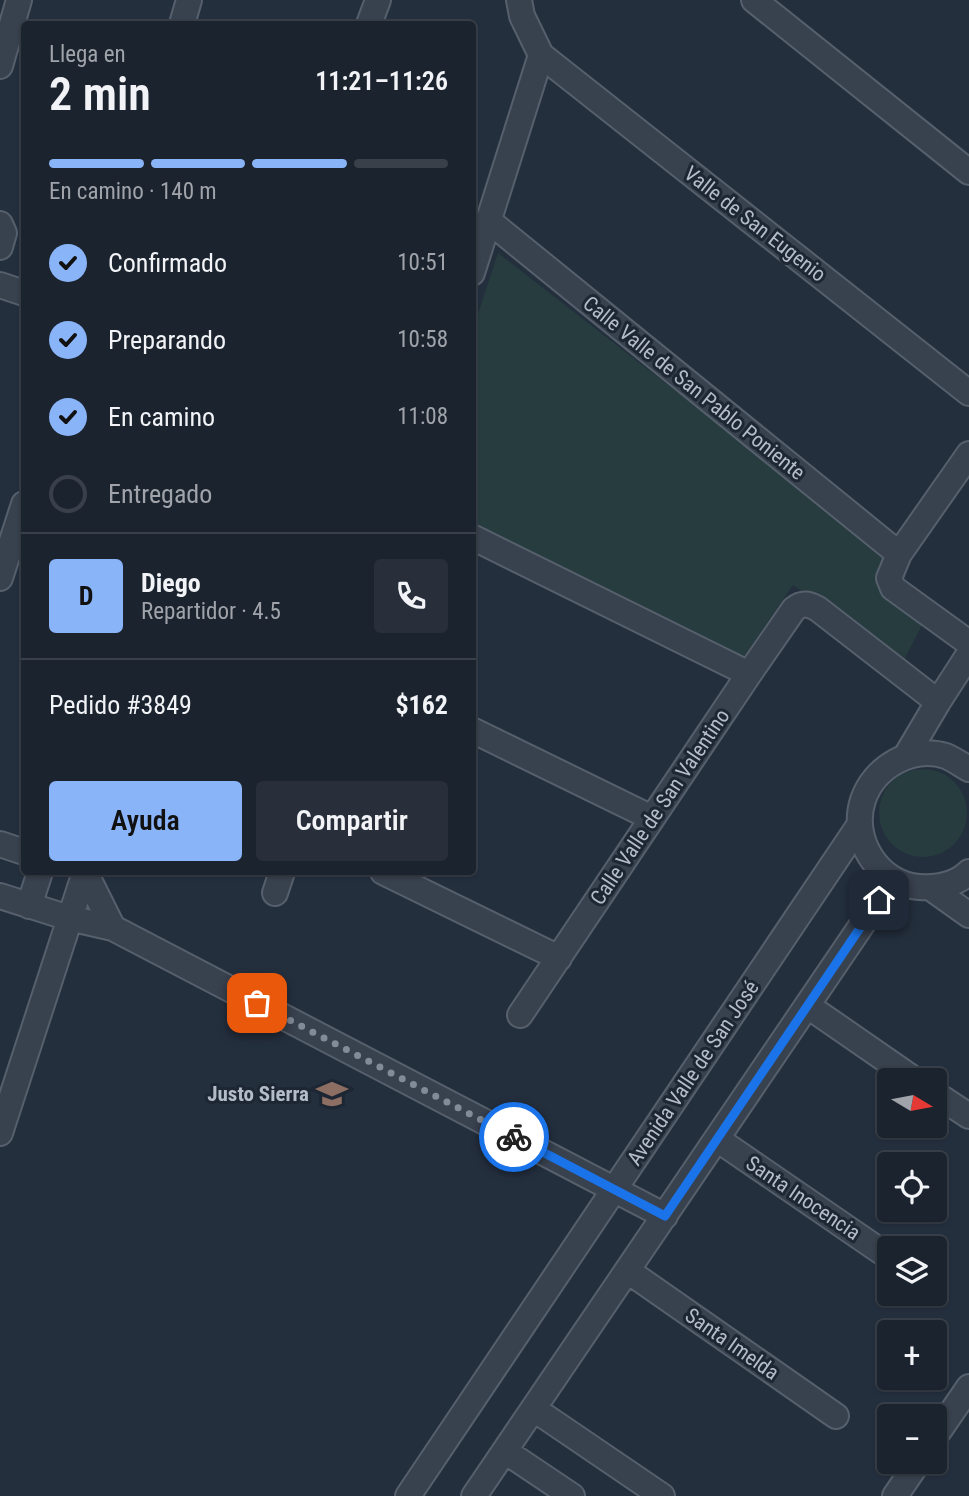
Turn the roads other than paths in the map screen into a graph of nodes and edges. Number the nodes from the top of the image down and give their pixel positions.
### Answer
1 (19, 0) edge
2 (190, 0) edge
3 (377, 0) edge
4 (519, 0) edge
5 (754, 0) edge
6 (183, 21) edge
7 (370, 21) edge
8 (541, 55) junction
9 (0, 66) edge
10 (969, 172) edge
11 (489, 221) junction
12 (476, 261) edge
13 (0, 285) edge
14 (21, 292) edge
15 (969, 393) edge
16 (969, 454) edge
17 (21, 513) edge
18 (476, 539) edge
19 (899, 554) junction
20 (0, 578) edge
21 (969, 643) edge
22 (969, 654) edge
23 (749, 674) junction
24 (938, 702) junction
25 (476, 732) edge
26 (957, 754) edge
27 (906, 756) junction
28 (969, 769) edge
29 (652, 818) junction
30 (860, 824) junction
31 (0, 844) edge
32 (21, 851) edge
33 (968, 874) edge
34 (39, 875) edge
35 (84, 875) edge
36 (86, 875) edge
37 (389, 875) edge
38 (893, 879) junction
39 (931, 888) junction
40 (0, 896) edge
41 (29, 906) junction
42 (969, 915) edge
43 (69, 918) junction
44 (113, 928) junction
45 (559, 958) junction
46 (808, 1006) junction
47 (520, 1015) dead end
48 (898, 1068) edge
49 (947, 1102) edge
50 (969, 1116) edge
51 (0, 1133) edge
52 (717, 1139) junction
53 (615, 1190) junction
54 (665, 1216) junction
55 (877, 1249) edge
56 (628, 1271) junction
57 (969, 1387) edge
58 (534, 1409) junction
59 (836, 1416) dead end
60 (947, 1419) edge
61 (505, 1451) junction
62 (910, 1474) edge
63 (408, 1496) edge
64 (474, 1496) edge
65 (572, 1496) edge
66 (662, 1496) edge
67 (895, 1496) edge

1 - 9 street
2 - 6 street
3 - 7 street
4 - 8 street
5 - 10 street
8 - 11 street
8 - 15 street, Valle de San Eugenio
11 - 12 street
11 - 19 street, Calle Valle de San Pablo Poniente
13 - 14 street
16 - 19 street
17 - 20 street
18 - 23 street
19 - 21 street
22 - 24 street
23 - 24 street, Calle Valle de San Valentino
23 - 29 street, Calle Valle de San Valentino
24 - 27 street
25 - 29 street
26 - 27 street
26 - 28 street
27 - 30 street
29 - 45 street, Calle Valle de San Valentino
30 - 38 street
30 - 53 street, Avenida Valle de San José
31 - 32 street
33 - 39 street
34 - 41 street
35 - 43 street
36 - 44 street
37 - 45 street
38 - 39 street
38 - 46 street
39 - 42 street
40 - 41 street
41 - 43 street
43 - 44 street
43 - 51 street
44 - 53 street
45 - 47 street, Calle Valle de San Valentino
46 - 48 street
46 - 52 street
49 - 50 street
52 - 54 street
52 - 55 street, Santa Inocencia
53 - 54 street
53 - 63 street, Avenida Valle de San José
54 - 56 street
56 - 58 street
56 - 59 street, Santa Imelda
57 - 60 street
58 - 61 street
58 - 66 street
61 - 64 street
61 - 65 street
62 - 67 street

